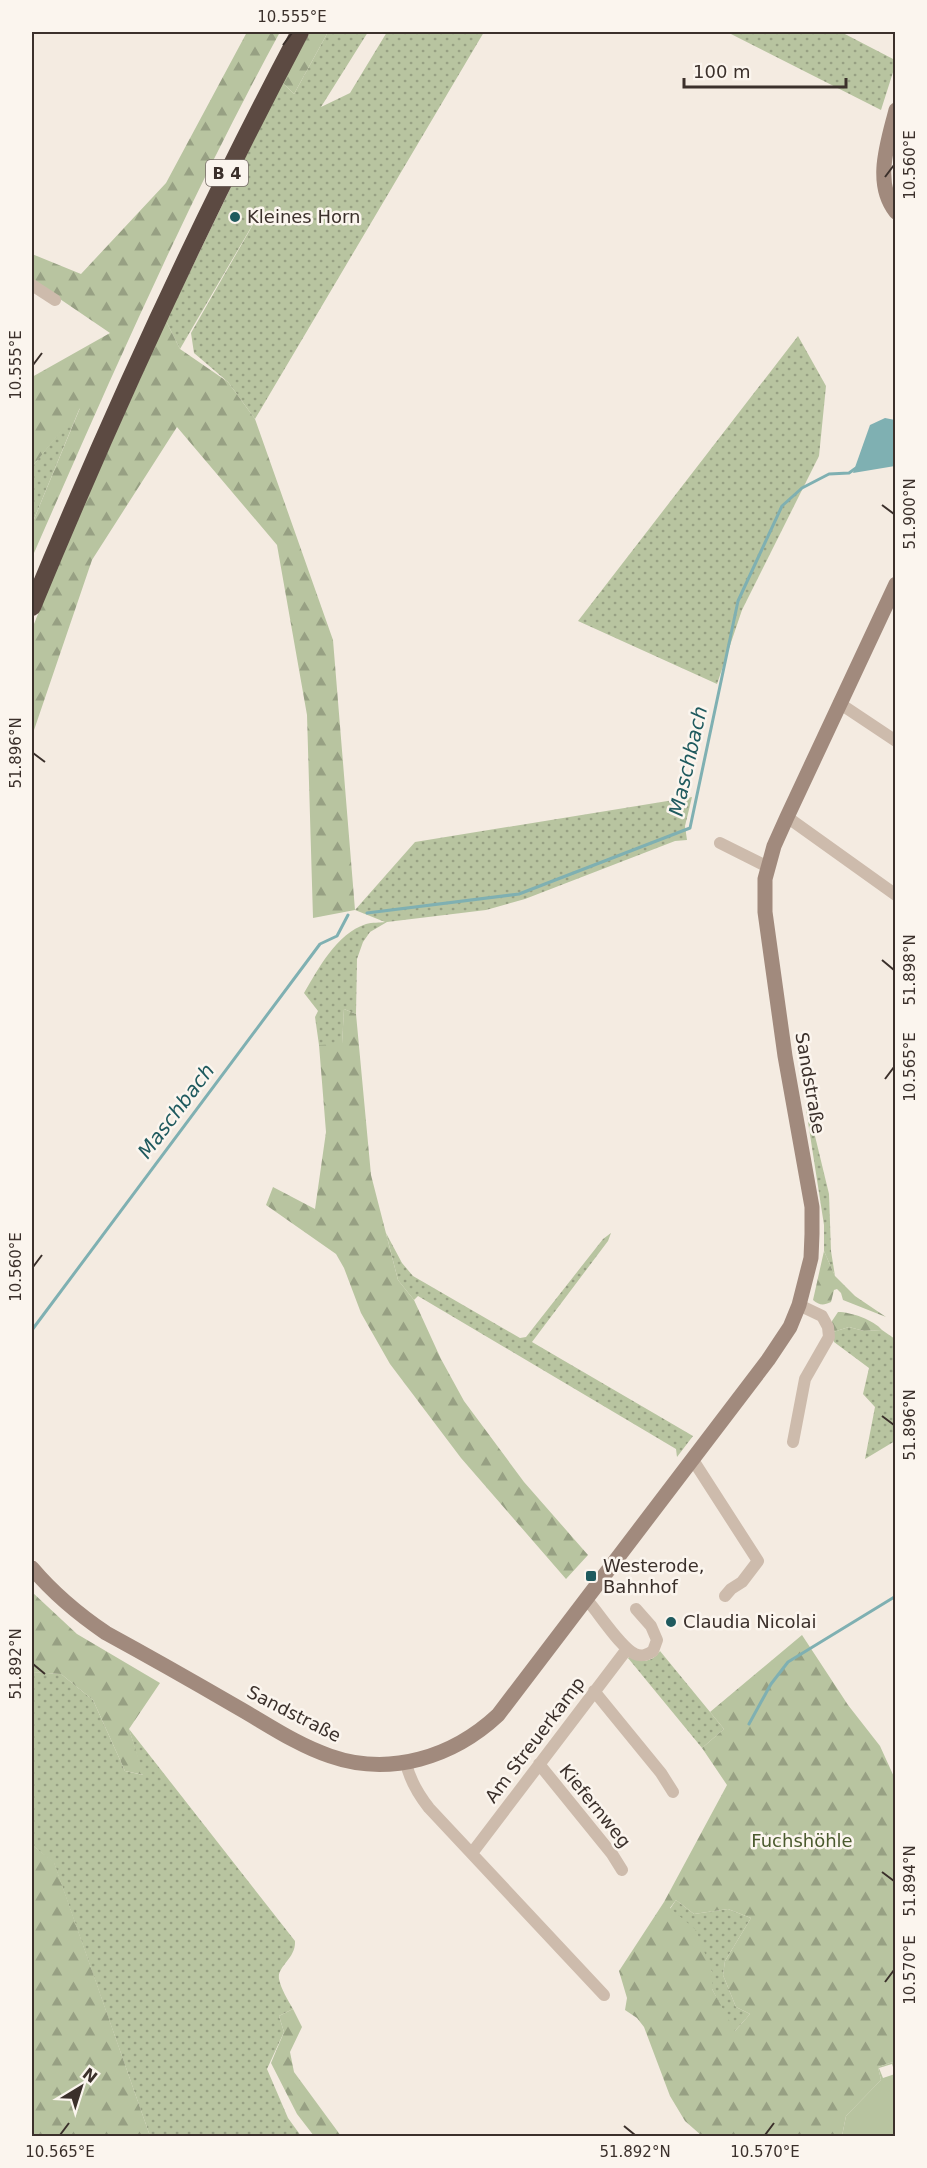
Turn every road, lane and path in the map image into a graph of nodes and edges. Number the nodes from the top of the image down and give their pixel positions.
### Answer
1 (288, 32) edge
2 (300, 32) edge
3 (896, 110) edge
4 (896, 212) edge
5 (32, 285) edge
6 (55, 300) dead end
7 (153, 314) junction
8 (125, 375) junction
9 (32, 579) edge
10 (896, 584) edge
11 (32, 607) edge
12 (839, 702) junction
13 (896, 741) edge
14 (787, 817) junction
15 (720, 843) dead end
16 (768, 867) junction
17 (896, 895) edge
18 (799, 1305) junction
19 (793, 1442) dead end
20 (693, 1460) junction
21 (32, 1568) edge
22 (725, 1596) dead end
23 (587, 1600) junction
24 (636, 1609) dead end
25 (627, 1649) junction
26 (594, 1691) junction
27 (406, 1763) junction
28 (539, 1764) junction
29 (673, 1792) dead end
30 (472, 1853) junction
31 (622, 1870) dead end
32 (604, 1995) dead end

1 - 7 highway, B 4
2 - 7 highway, B 4
3 - 4 street
5 - 6 street
7 - 8 highway, B 4
8 - 9 highway, B 4
8 - 11 highway, B 4
10 - 12 street, Sandstraße
12 - 13 street
12 - 14 street, Sandstraße
14 - 16 street, Sandstraße
14 - 17 street
15 - 16 street
16 - 18 street, Sandstraße
18 - 19 street
18 - 20 street, Sandstraße
20 - 22 street
20 - 23 street, Sandstraße
21 - 27 street, Sandstraße
23 - 25 street
23 - 27 street, Sandstraße
24 - 25 street
25 - 26 street, Am Streuerkamp
26 - 28 street, Am Streuerkamp
26 - 29 street
27 - 30 street
28 - 30 street, Am Streuerkamp
28 - 31 street, Kiefernweg
30 - 32 street

